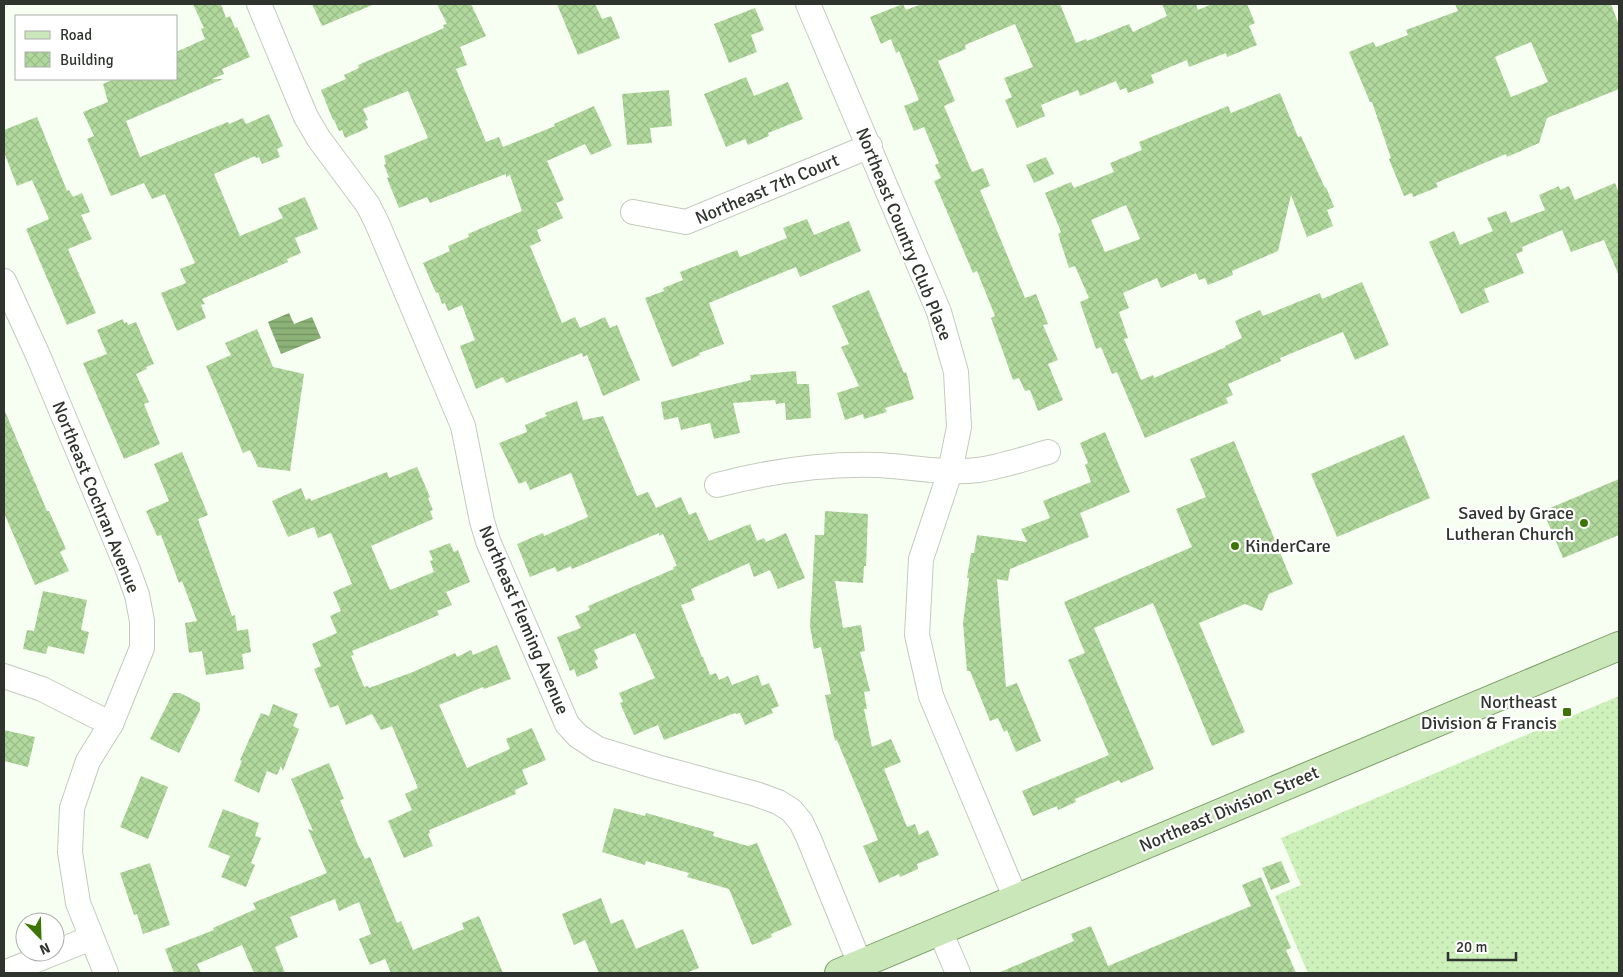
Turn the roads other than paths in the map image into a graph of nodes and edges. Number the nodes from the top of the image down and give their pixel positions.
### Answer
1 (258, 4) edge
2 (808, 4) edge
3 (870, 146) junction
4 (633, 212) dead end
5 (4, 281) edge
6 (1048, 452) dead end
7 (950, 472) junction
8 (717, 484) dead end
9 (1619, 646) edge
10 (4, 676) edge
11 (111, 724) junction
12 (1016, 898) junction
13 (940, 931) junction
14 (91, 938) junction
15 (850, 969) edge
16 (4, 973) edge
17 (106, 973) edge
18 (958, 973) edge

1 - 15 street, Northeast Fleming Avenue
2 - 3 street, Northeast Country Club Place
3 - 4 street, Northeast 7th Court
3 - 7 street, Northeast Country Club Place
5 - 11 street, Northeast Cochran Avenue
6 - 7 street
7 - 8 street
7 - 12 street, Northeast Country Club Place
9 - 12 main road, Northeast Division Street
10 - 11 street
11 - 14 street, Northeast Cochran Avenue
12 - 13 main road, Northeast Division Street
13 - 15 main road, Northeast Division Street
13 - 18 street
14 - 16 street
14 - 17 street, Northeast Cochran Avenue

